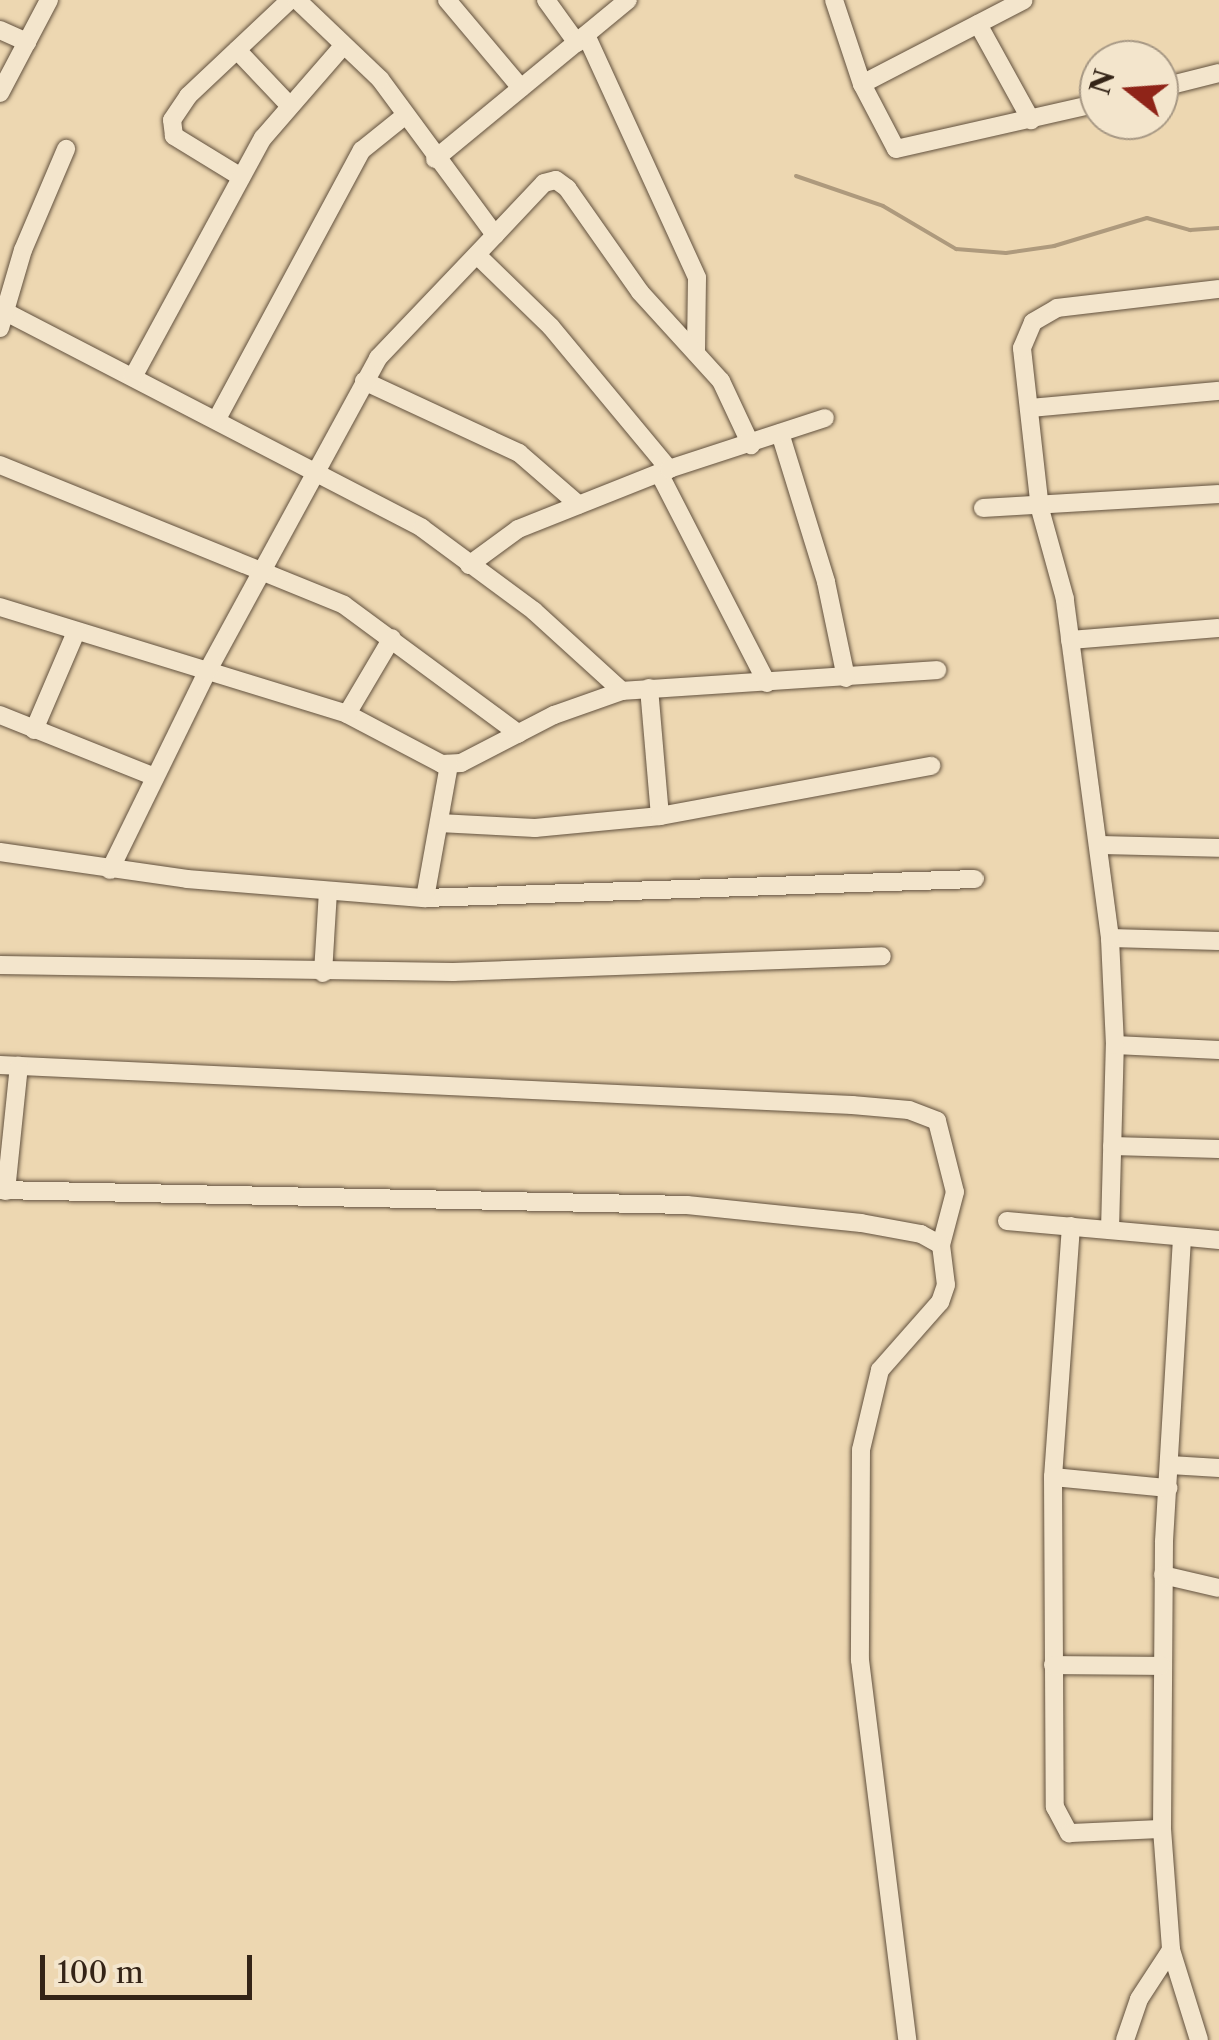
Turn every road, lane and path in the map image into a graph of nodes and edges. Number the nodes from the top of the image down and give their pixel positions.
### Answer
1 (49, 0) edge
2 (293, 0) edge
3 (447, 0) edge
4 (546, 0) edge
5 (628, 0) edge
6 (834, 0) edge
7 (1024, 0) edge
8 (978, 24) junction
9 (0, 30) edge
10 (582, 39) junction
11 (27, 42) junction
12 (343, 46) junction
13 (237, 50) junction
14 (1219, 73) edge
15 (1179, 83) edge
16 (862, 84) junction
17 (520, 88) junction
18 (0, 93) edge
19 (288, 104) junction
20 (1079, 108) edge
21 (403, 117) junction
22 (1031, 120) junction
23 (66, 149) dead end
24 (434, 159) junction
25 (241, 177) junction
26 (495, 235) junction
27 (477, 255) junction
28 (1219, 289) edge
29 (2, 316) edge
30 (696, 353) junction
31 (133, 378) junction
32 (364, 381) junction
33 (1219, 391) edge
34 (1031, 408) junction
35 (218, 417) junction
36 (825, 418) dead end
37 (780, 433) junction
38 (751, 445) junction
39 (0, 465) edge
40 (319, 469) junction
41 (664, 471) junction
42 (1219, 494) edge
43 (580, 505) junction
44 (983, 508) dead end
45 (1040, 509) junction
46 (470, 565) junction
47 (261, 570) junction
48 (0, 607) edge
49 (1219, 628) edge
50 (76, 632) junction
51 (392, 638) junction
52 (1070, 640) junction
53 (937, 670) dead end
54 (207, 672) junction
55 (846, 678) junction
56 (767, 683) junction
57 (649, 688) junction
58 (622, 692) junction
59 (347, 714) junction
60 (0, 715) edge
61 (34, 730) junction
62 (519, 734) junction
63 (449, 764) junction
64 (930, 766) dead end
65 (155, 777) junction
66 (660, 816) junction
67 (439, 823) junction
68 (1100, 845) junction
69 (1219, 848) edge
70 (0, 852) edge
71 (110, 870) junction
72 (975, 879) dead end
73 (328, 892) junction
74 (425, 898) junction
75 (1110, 938) junction
76 (1219, 941) edge
77 (882, 956) dead end
78 (0, 965) edge
79 (323, 973) junction
80 (1115, 1046) junction
81 (1219, 1050) edge
82 (9, 1066) edge
83 (1112, 1146) junction
84 (1219, 1149) edge
85 (3, 1191) edge
86 (1007, 1220) dead end
87 (1070, 1226) junction
88 (1110, 1230) junction
89 (1182, 1238) junction
90 (1219, 1240) edge
91 (941, 1245) junction
92 (1170, 1466) junction
93 (1219, 1468) edge
94 (1053, 1477) junction
95 (1168, 1488) junction
96 (1163, 1575) junction
97 (1219, 1588) edge
98 (1053, 1665) junction
99 (1161, 1666) junction
100 (1162, 1830) junction
101 (1171, 1950) junction
102 (906, 2040) edge
103 (1125, 2040) edge
104 (1199, 2040) edge

1 - 11 street
2 - 12 street
2 - 13 street
3 - 17 street
4 - 10 street
5 - 10 street
6 - 16 street
7 - 8 street
8 - 16 street
8 - 22 street
9 - 11 street
10 - 17 street
10 - 30 street
11 - 18 street
12 - 19 street
12 - 21 street
13 - 19 street
13 - 25 street
14 - 15 street
16 - 22 street
17 - 24 street
19 - 25 street
20 - 22 street
21 - 24 street
21 - 35 street
23 - 29 street
24 - 26 street
25 - 31 street
26 - 27 street
26 - 30 street
27 - 32 street
27 - 41 street
28 - 34 street
29 - 31 street
30 - 38 street
31 - 35 street
32 - 40 street
32 - 43 street
33 - 34 street
34 - 45 street
35 - 40 street
36 - 37 street
37 - 38 street
37 - 55 street
38 - 41 street
39 - 47 street
40 - 46 street
40 - 47 street
41 - 43 street
41 - 56 street
42 - 45 street
43 - 46 street
44 - 45 street
45 - 52 street
46 - 58 street
47 - 51 street
47 - 54 street
48 - 50 street
49 - 52 street
50 - 54 street
50 - 61 street
51 - 59 street
51 - 62 street
52 - 68 street
53 - 55 street
54 - 59 street
54 - 65 street
55 - 56 street
56 - 57 street
57 - 58 street
57 - 66 street
58 - 62 street
59 - 63 street
60 - 61 street
61 - 65 street
62 - 63 street
63 - 67 street
64 - 66 street
65 - 71 street
66 - 67 street
67 - 74 street
68 - 69 street
68 - 75 street
70 - 71 street
71 - 73 street
72 - 74 street
73 - 74 street
73 - 79 street
75 - 76 street
75 - 80 street
77 - 79 street
78 - 79 street
80 - 81 street
80 - 83 street
82 - 85 street
82 - 91 street
83 - 84 street
83 - 88 street
85 - 91 street
86 - 87 street
87 - 88 street
87 - 94 street
88 - 89 street
89 - 90 street
89 - 92 street
91 - 102 street
92 - 93 street
92 - 95 street
94 - 95 street
94 - 98 street
95 - 96 street
96 - 97 street
96 - 99 street
98 - 99 street
98 - 100 street
99 - 100 street
100 - 101 street
101 - 103 street
101 - 104 street

